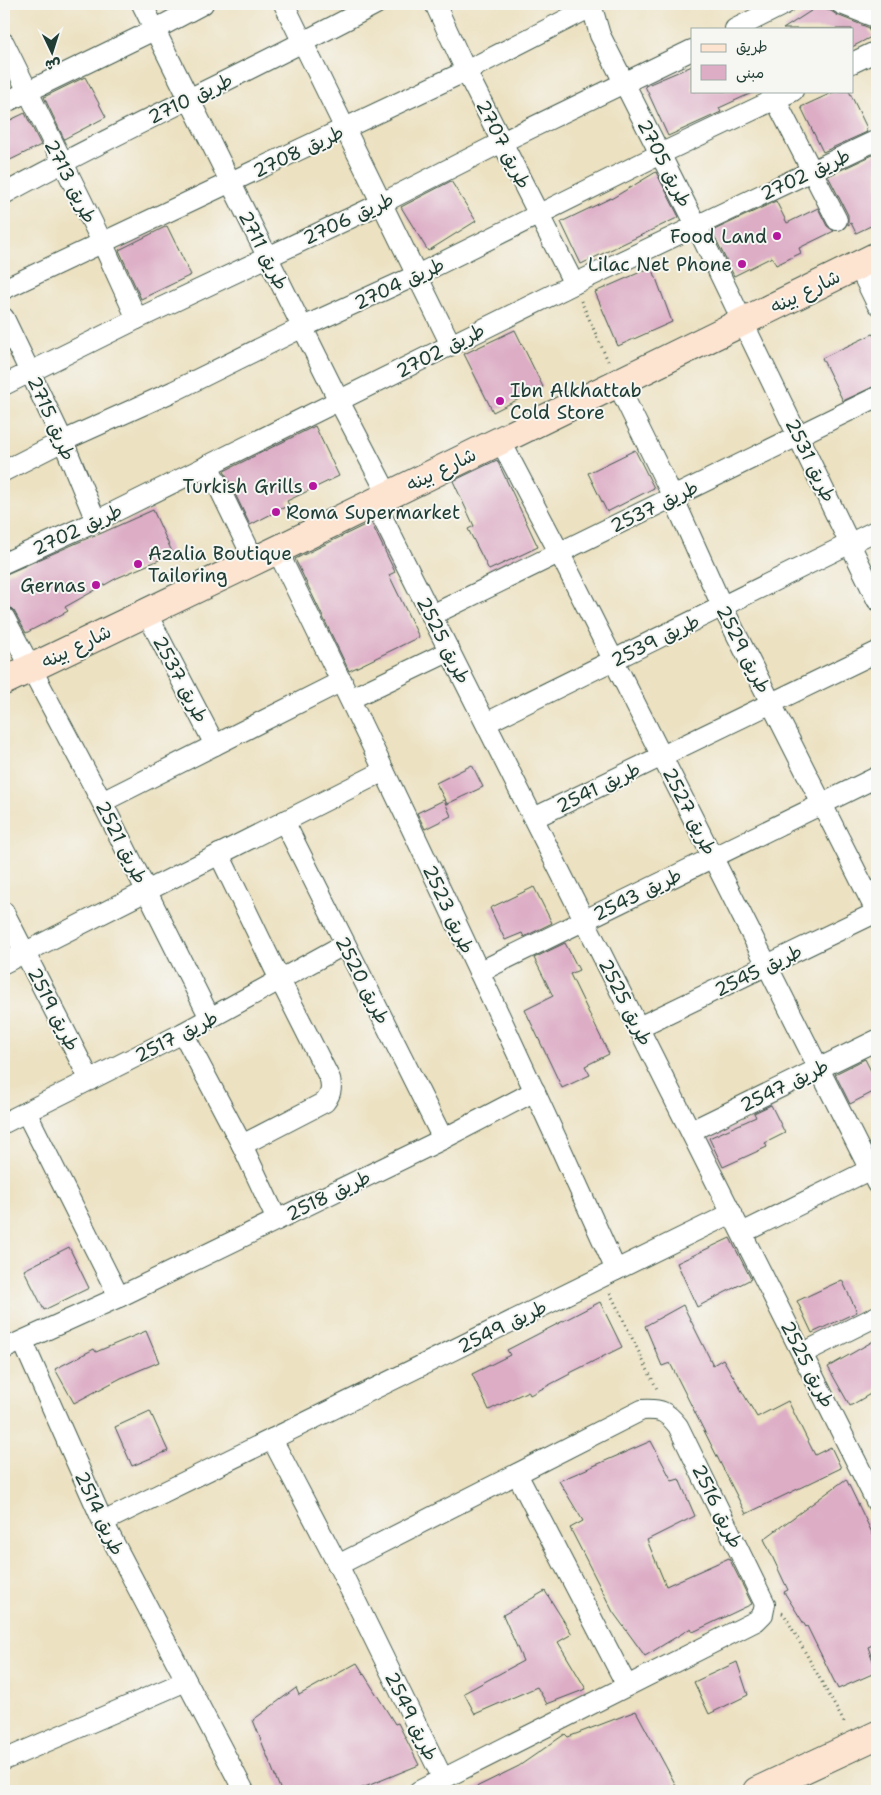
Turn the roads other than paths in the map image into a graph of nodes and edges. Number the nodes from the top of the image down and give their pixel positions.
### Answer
1 (142, 4) edge
2 (203, 4) edge
3 (284, 4) edge
4 (376, 4) edge
5 (435, 4) edge
6 (785, 4) edge
7 (841, 4) edge
8 (591, 5) edge
9 (877, 18) edge
10 (738, 28) edge
11 (154, 30) junction
12 (4, 43) edge
13 (304, 43) junction
14 (691, 51) edge
15 (877, 51) edge
16 (854, 62) edge
17 (466, 71) junction
18 (625, 84) junction
19 (27, 91) junction
20 (780, 94) edge
21 (189, 98) junction
22 (4, 103) edge
23 (345, 129) junction
24 (877, 140) edge
25 (502, 142) junction
26 (660, 154) junction
27 (62, 162) junction
28 (812, 170) junction
29 (230, 183) junction
30 (4, 194) edge
31 (382, 203) junction
32 (539, 215) junction
33 (837, 220) dead end
34 (696, 225) junction
35 (102, 242) junction
36 (268, 256) junction
37 (867, 260) edge
38 (417, 275) junction
39 (574, 284) junction
40 (4, 289) edge
41 (877, 304) edge
42 (4, 318) edge
43 (137, 319) junction
44 (743, 321) junction
45 (303, 327) junction
46 (451, 345) junction
47 (31, 372) junction
48 (617, 383) junction
49 (4, 385) edge
50 (877, 397) edge
51 (339, 401) junction
52 (799, 435) junction
53 (500, 440) junction
54 (63, 441) junction
55 (208, 466) junction
56 (4, 470) edge
57 (673, 497) junction
58 (381, 498) junction
59 (96, 521) junction
60 (877, 530) edge
61 (850, 543) junction
62 (559, 552) junction
63 (266, 555) junction
64 (4, 563) edge
65 (877, 600) edge
66 (722, 606) junction
67 (146, 612) junction
68 (432, 615) junction
69 (4, 617) edge
70 (450, 651) junction
71 (877, 652) edge
72 (613, 660) junction
73 (31, 668) junction
74 (4, 681) edge
75 (346, 690) junction
76 (772, 703) junction
77 (486, 723) junction
78 (215, 745) junction
79 (662, 756) junction
80 (384, 770) junction
81 (877, 777) edge
82 (102, 802) junction
83 (822, 804) junction
84 (534, 818) junction
85 (284, 822) junction
86 (219, 854) junction
87 (713, 857) junction
88 (146, 891) junction
89 (4, 912) edge
90 (877, 913) edge
91 (585, 919) junction
92 (345, 944) junction
93 (25, 952) junction
94 (4, 964) edge
95 (767, 965) junction
96 (479, 972) junction
97 (280, 980) junction
98 (210, 1018) junction
99 (639, 1027) junction
100 (183, 1033) junction
101 (877, 1040) edge
102 (819, 1068) junction
103 (90, 1080) junction
104 (535, 1091) junction
105 (26, 1112) junction
106 (4, 1123) edge
107 (691, 1131) junction
108 (443, 1139) junction
109 (242, 1145) junction
110 (875, 1173) edge
111 (732, 1213) junction
112 (278, 1220) junction
113 (742, 1233) junction
114 (609, 1274) junction
115 (119, 1297) junction
116 (877, 1316) edge
117 (23, 1342) junction
118 (4, 1349) edge
119 (802, 1353) junction
120 (272, 1439) junction
121 (517, 1474) junction
122 (877, 1503) edge
123 (103, 1522) junction
124 (338, 1564) junction
125 (186, 1681) junction
126 (627, 1686) junction
127 (867, 1740) edge
128 (4, 1760) edge
129 (442, 1779) junction
130 (244, 1791) edge
131 (419, 1791) edge
132 (757, 1791) edge

1 - 11 street, طريق 2711
2 - 11 street
3 - 13 street
4 - 13 street, طريق 2710
5 - 17 street, طريق 2707
6 - 10 street
7 - 9 street
8 - 17 street, طريق 2708
8 - 18 street, طريق 2705
11 - 19 street
11 - 21 street, طريق 2711
12 - 19 street, طريق 2713
13 - 21 street, طريق 2710
13 - 23 street
14 - 18 street, طريق 2706
15 - 16 street
17 - 23 street, طريق 2708
17 - 25 street, طريق 2707
18 - 25 street, طريق 2706
18 - 26 street, طريق 2705
19 - 22 street
19 - 27 street, طريق 2713
20 - 26 street, طريق 2704
20 - 28 street
21 - 27 street, طريق 2710
21 - 29 street, طريق 2711
23 - 29 street, طريق 2708
23 - 31 street
24 - 28 street, طريق 2702
25 - 31 street, طريق 2706
25 - 32 street, طريق 2707
26 - 32 street, طريق 2704
26 - 34 street, طريق 2705
27 - 30 street, طريق 2710
27 - 35 street, طريق 2713
28 - 33 street
28 - 34 street, طريق 2702
29 - 35 street, طريق 2708
29 - 36 street, طريق 2711
31 - 36 street, طريق 2706
31 - 38 street
32 - 38 street, طريق 2704
32 - 39 street, طريق 2707
34 - 39 street, طريق 2702
34 - 44 street, طريق 2705
35 - 40 street, طريق 2708
35 - 43 street, طريق 2713
36 - 43 street, طريق 2706
36 - 45 street, طريق 2711
37 - 41 street
37 - 44 street, شارع بينه
38 - 45 street, طريق 2704
38 - 46 street
39 - 46 street, طريق 2702
42 - 47 street, طريق 2715
43 - 47 street, طريق 2706
44 - 48 street, شارع بينه
44 - 52 street, طريق 2531
45 - 51 street, طريق 2711
45 - 54 street, طريق 2704
46 - 51 street, طريق 2702
47 - 49 street, طريق 2706
47 - 54 street, طريق 2715
48 - 53 street, شارع بينه
48 - 57 street, طريق 2529
50 - 52 street, طريق 2537
51 - 55 street, طريق 2702
51 - 58 street, طريق 2711
52 - 57 street, طريق 2537
52 - 61 street, طريق 2531
53 - 58 street, شارع بينه
53 - 62 street, طريق 2527
54 - 56 street, طريق 2704
54 - 59 street, طريق 2715
55 - 59 street, طريق 2702
55 - 63 street
57 - 62 street, طريق 2537
57 - 66 street, طريق 2529
58 - 63 street, شارع بينه
58 - 68 street, طريق 2525
59 - 64 street, طريق 2702
60 - 61 street, طريق 2539
61 - 65 street, طريق 2531
61 - 66 street, طريق 2539
62 - 68 street, طريق 2537
62 - 72 street, طريق 2527
63 - 67 street, شارع بينه
63 - 75 street, طريق 2523
66 - 72 street, طريق 2539
66 - 76 street, طريق 2529
67 - 73 street, شارع بينه
67 - 78 street, طريق 2537
68 - 70 street, طريق 2525
69 - 73 street, طريق 2521
70 - 75 street, طريق 2537
70 - 77 street, طريق 2525
71 - 76 street, طريق 2541
72 - 77 street, طريق 2539
72 - 79 street, طريق 2527
73 - 74 street, شارع بينه
73 - 82 street, طريق 2521
75 - 78 street, طريق 2537
75 - 80 street, طريق 2523
76 - 79 street, طريق 2541
76 - 83 street, طريق 2529
77 - 84 street, طريق 2525
78 - 82 street, طريق 2537
79 - 84 street, طريق 2541
79 - 87 street, طريق 2527
80 - 85 street
80 - 96 street, طريق 2523
81 - 83 street, طريق 2543
82 - 88 street, طريق 2521
83 - 87 street, طريق 2543
83 - 90 street, طريق 2529
84 - 91 street, طريق 2525
85 - 86 street
85 - 92 street, طريق 2520
86 - 88 street
86 - 97 street
87 - 91 street, طريق 2543
87 - 95 street, طريق 2527
88 - 93 street
88 - 98 street, طريق 2521
89 - 93 street, طريق 2519
90 - 95 street, طريق 2545
91 - 96 street, طريق 2543
91 - 99 street, طريق 2525
92 - 97 street, طريق 2517
92 - 108 street, طريق 2520
93 - 94 street
93 - 103 street, طريق 2519
95 - 99 street, طريق 2545
95 - 102 street, طريق 2527
96 - 104 street, طريق 2523
97 - 98 street, طريق 2517
97 - 109 street
98 - 100 street, طريق 2517
99 - 107 street, طريق 2525
100 - 103 street, طريق 2517
100 - 109 street
101 - 102 street, طريق 2547
102 - 107 street, طريق 2547
102 - 110 street, طريق 2527
103 - 105 street, طريق 2517
104 - 108 street, طريق 2518
104 - 114 street, طريق 2523
105 - 106 street, طريق 2517
105 - 115 street
107 - 111 street, طريق 2525
108 - 112 street, طريق 2518
109 - 112 street
110 - 113 street
111 - 113 street, طريق 2525
111 - 114 street, طريق 2549
112 - 115 street, طريق 2518
113 - 119 street, طريق 2525
114 - 120 street, طريق 2549
115 - 117 street, طريق 2518
116 - 119 street
117 - 118 street, طريق 2518
117 - 123 street, طريق 2514
119 - 122 street, طريق 2525
120 - 123 street, طريق 2549
120 - 124 street, طريق 2549
121 - 124 street
121 - 126 street
121 - 126 street, طريق 2516
123 - 125 street, طريق 2514
124 - 129 street, طريق 2549
125 - 128 street
125 - 130 street, طريق 2514
126 - 129 street
127 - 132 street
129 - 131 street

